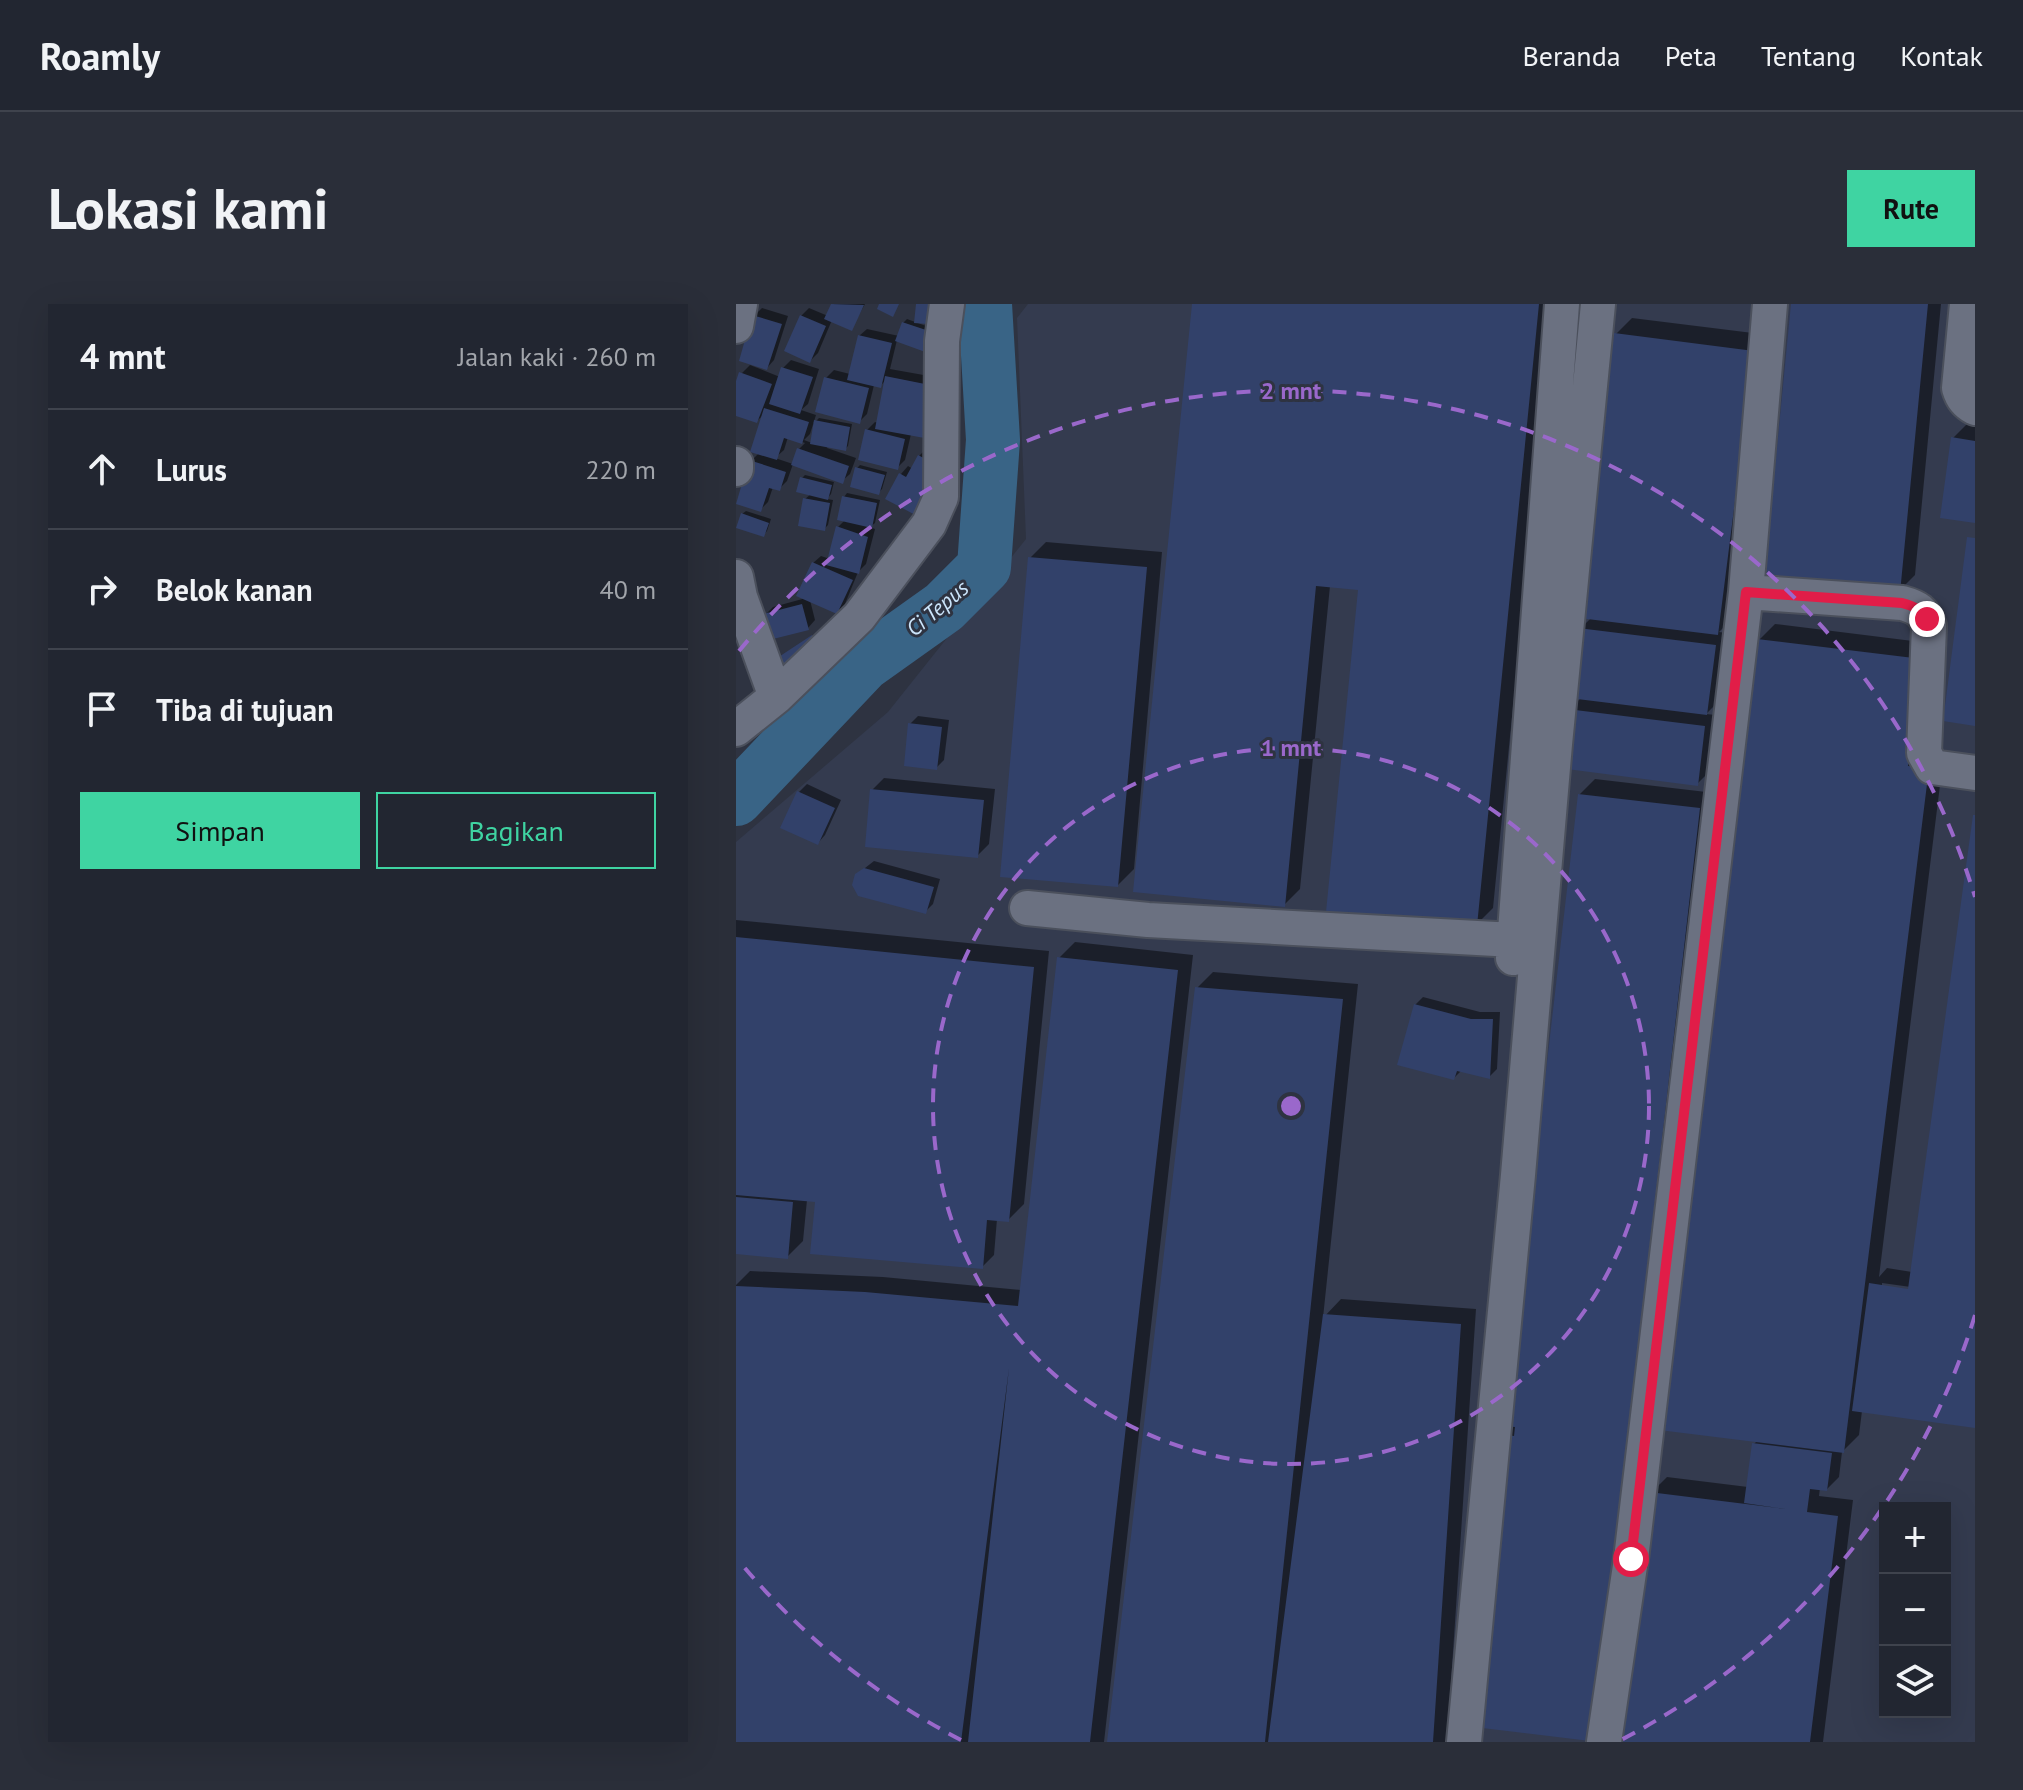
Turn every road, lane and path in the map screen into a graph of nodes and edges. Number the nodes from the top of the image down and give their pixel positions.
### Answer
1 (740, 304) edge
2 (947, 304) edge
3 (1562, 304) edge
4 (1598, 304) edge
5 (1770, 304) edge
6 (1967, 304) edge
7 (736, 326) edge
8 (1975, 408) edge
9 (736, 577) edge
10 (1746, 592) junction
11 (776, 697) junction
12 (736, 729) edge
13 (1975, 773) edge
14 (1027, 908) dead end
15 (1514, 940) junction
16 (1449, 1742) edge
17 (1464, 1742) edge
18 (1604, 1742) edge

1 - 7 street
2 - 11 street
3 - 15 street
4 - 17 street
5 - 10 street
6 - 8 street
9 - 11 street
10 - 13 street
10 - 18 street
11 - 12 street
14 - 15 street
15 - 16 street

